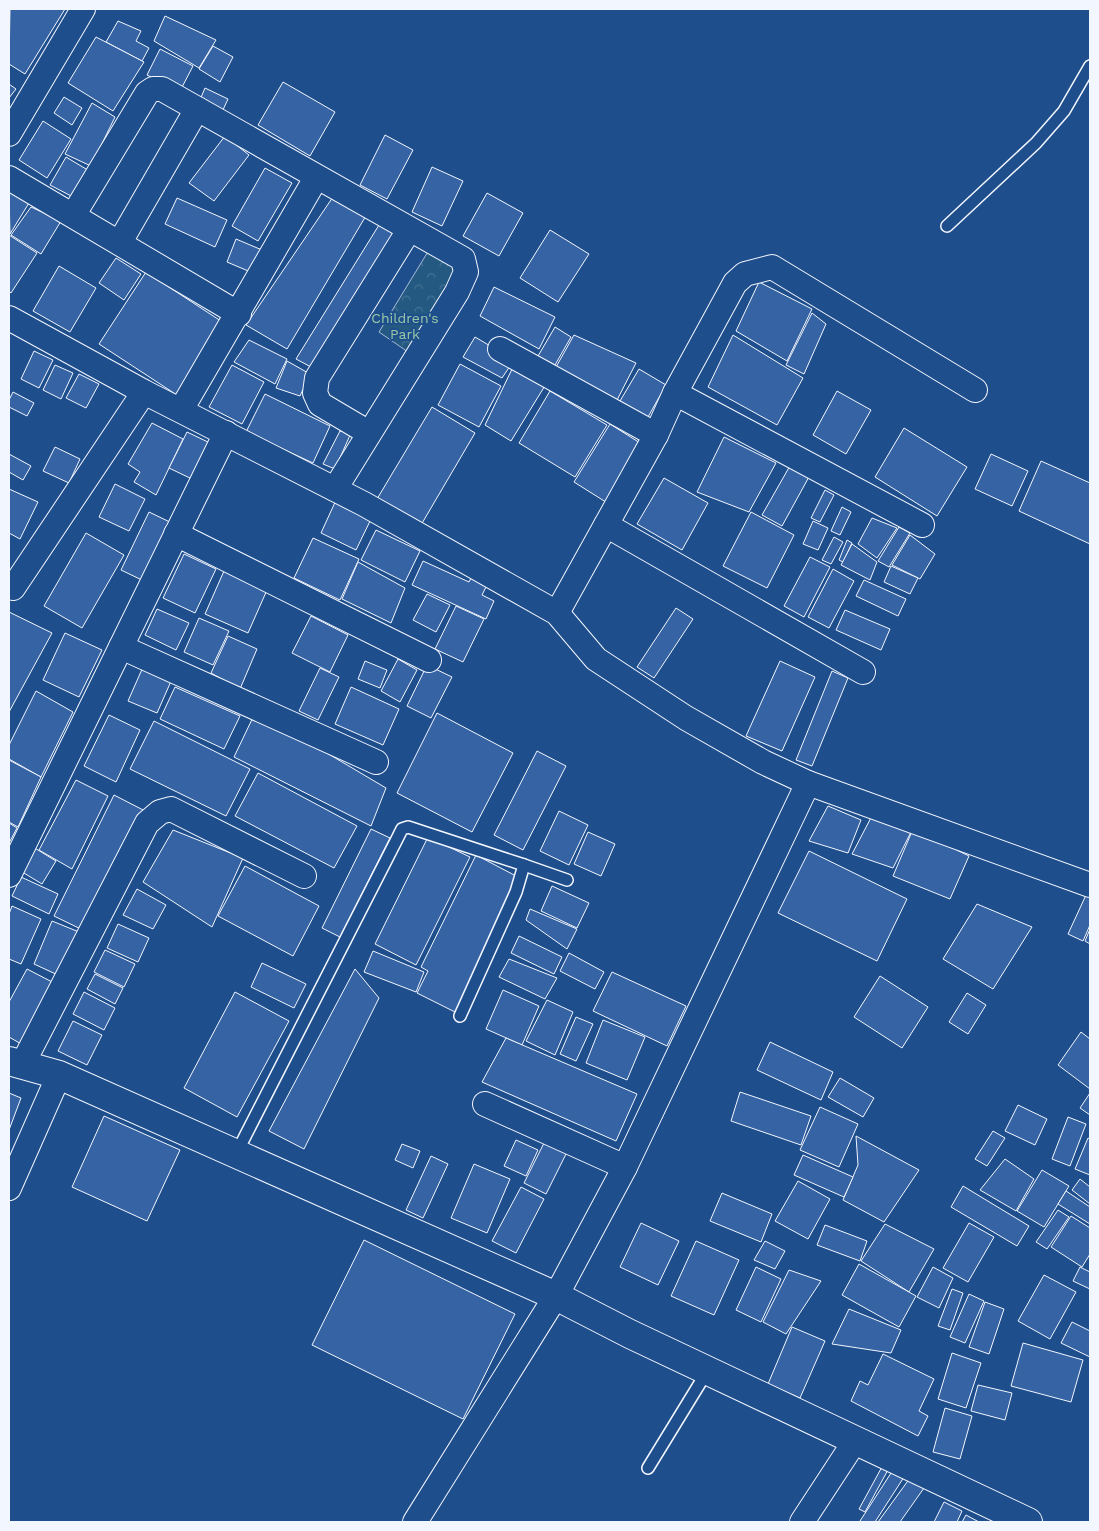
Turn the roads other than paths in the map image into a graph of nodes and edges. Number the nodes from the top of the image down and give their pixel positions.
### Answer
1 (83, 9) edge
2 (1090, 66) edge
3 (197, 109) junction
4 (9, 134) edge
5 (9, 178) edge
6 (316, 178) junction
7 (74, 214) junction
8 (947, 226) dead end
9 (409, 230) junction
10 (120, 242) junction
11 (239, 314) junction
12 (10, 321) edge
13 (500, 349) dead end
14 (975, 390) dead end
15 (144, 392) junction
16 (675, 393) junction
17 (181, 410) junction
18 (369, 433) junction
19 (226, 434) junction
20 (656, 435) junction
21 (335, 489) junction
22 (606, 525) junction
23 (922, 525) dead end
24 (176, 534) junction
25 (13, 588) dead end
26 (557, 613) junction
27 (121, 647) junction
28 (429, 660) dead end
29 (863, 672) dead end
30 (376, 762) dead end
31 (808, 783) junction
32 (524, 866) junction
33 (9, 875) edge
34 (304, 876) dead end
35 (567, 880) dead end
36 (1090, 885) edge
37 (460, 1016) dead end
38 (15, 1063) edge
39 (58, 1075) junction
40 (485, 1104) dead end
41 (236, 1156) junction
42 (625, 1167) junction
43 (9, 1188) edge
44 (556, 1296) junction
45 (708, 1370) junction
46 (855, 1441) junction
47 (648, 1468) dead end
48 (415, 1522) edge
49 (802, 1522) edge
50 (1028, 1522) edge

1 - 4 street
2 - 8 lane
3 - 6 street
3 - 7 street
3 - 10 street
5 - 7 street
6 - 9 street
6 - 11 street
7 - 10 street
9 - 18 street
9 - 18 street
10 - 11 street
11 - 17 street
12 - 15 street
13 - 20 street
14 - 16 street
15 - 17 street
15 - 25 street
16 - 20 street
16 - 23 street
17 - 19 street
18 - 21 street
19 - 21 street
19 - 24 street
20 - 22 street
21 - 26 street
22 - 26 street
22 - 29 street
24 - 27 street
24 - 28 street
26 - 31 street
27 - 30 street
27 - 33 street
31 - 36 street
31 - 42 street
32 - 35 lane
32 - 37 lane
32 - 41 lane
34 - 38 street
38 - 39 street
39 - 41 street
39 - 43 street
40 - 42 street
41 - 44 street
42 - 44 street
44 - 45 street
44 - 48 street
45 - 46 street
45 - 47 lane
46 - 49 street
46 - 50 street

